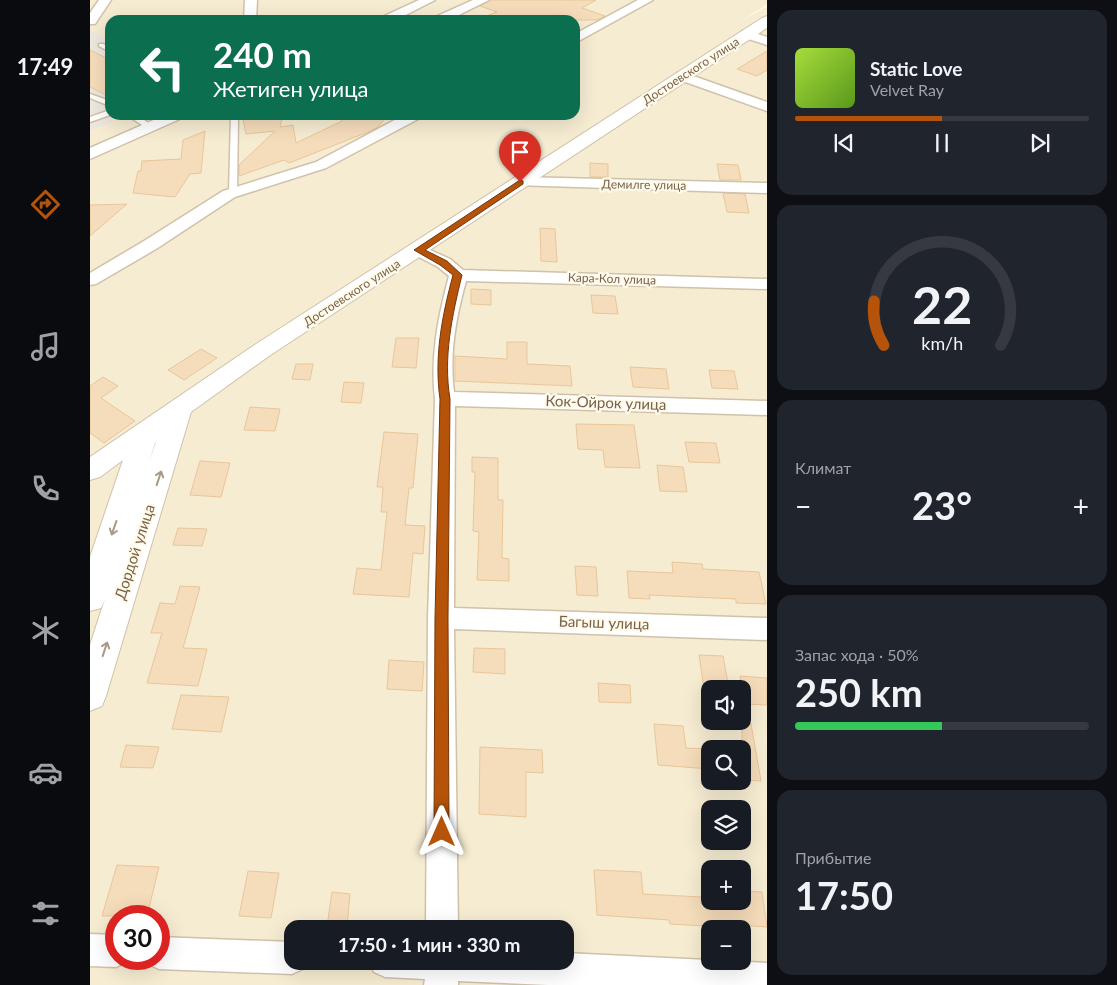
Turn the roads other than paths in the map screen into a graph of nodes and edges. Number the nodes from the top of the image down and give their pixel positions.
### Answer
1 (105, 0) edge
2 (251, 0) edge
3 (429, 0) edge
4 (483, 0) edge
5 (647, 0) edge
6 (250, 15) edge
7 (397, 15) edge
8 (450, 15) edge
9 (91, 21) edge
10 (767, 22) edge
11 (746, 34) junction
12 (580, 36) edge
13 (767, 41) edge
14 (101, 45) dead end
15 (105, 47) edge
16 (682, 76) junction
17 (90, 96) edge
18 (105, 102) edge
19 (767, 107) edge
20 (105, 114) edge
21 (90, 120) edge
22 (139, 120) edge
23 (166, 120) edge
24 (234, 120) edge
25 (406, 120) edge
26 (151, 127) junction
27 (90, 154) edge
28 (520, 182) junction
29 (767, 188) edge
30 (232, 192) junction
31 (419, 250) junction
32 (458, 275) junction
33 (90, 280) edge
34 (767, 284) edge
35 (445, 399) junction
36 (180, 407) junction
37 (767, 408) edge
38 (145, 431) junction
39 (168, 448) junction
40 (90, 470) edge
41 (131, 480) junction
42 (90, 600) edge
43 (441, 618) junction
44 (767, 629) edge
45 (90, 696) edge
46 (442, 920) edge
47 (90, 950) edge
48 (105, 951) edge
49 (170, 953) edge
50 (284, 958) edge
51 (442, 970) edge
52 (767, 979) edge

1 - 9 street
2 - 6 street
3 - 7 street
4 - 8 street
5 - 12 street
10 - 11 street, Достоевского улица
11 - 13 street
11 - 16 street, Достоевского улица
14 - 15 lane
16 - 19 street
16 - 28 street, Достоевского улица
17 - 18 lane
20 - 21 lane
22 - 26 lane
23 - 26 street
24 - 30 lane
25 - 30 street
26 - 27 street
28 - 29 street, Демилге улица
28 - 31 street, Достоевского улица
30 - 33 street
31 - 32 street
31 - 36 street, Достоевского улица
32 - 34 street, Кара-Кол улица
32 - 35 street
35 - 37 street, Кок-Ойрок улица
35 - 43 street
36 - 38 street, Достоевского улица
36 - 39 street, Дордой улица
38 - 39 street
38 - 40 street, Достоевского улица
38 - 41 street, Дордой улица
45 -> 39 street, Дордой улица
40 - 41 street
41 -> 42 street, Дордой улица
43 - 44 street, Багыш улица
43 - 46 street
47 - 48 street
49 - 50 street
51 - 52 street

